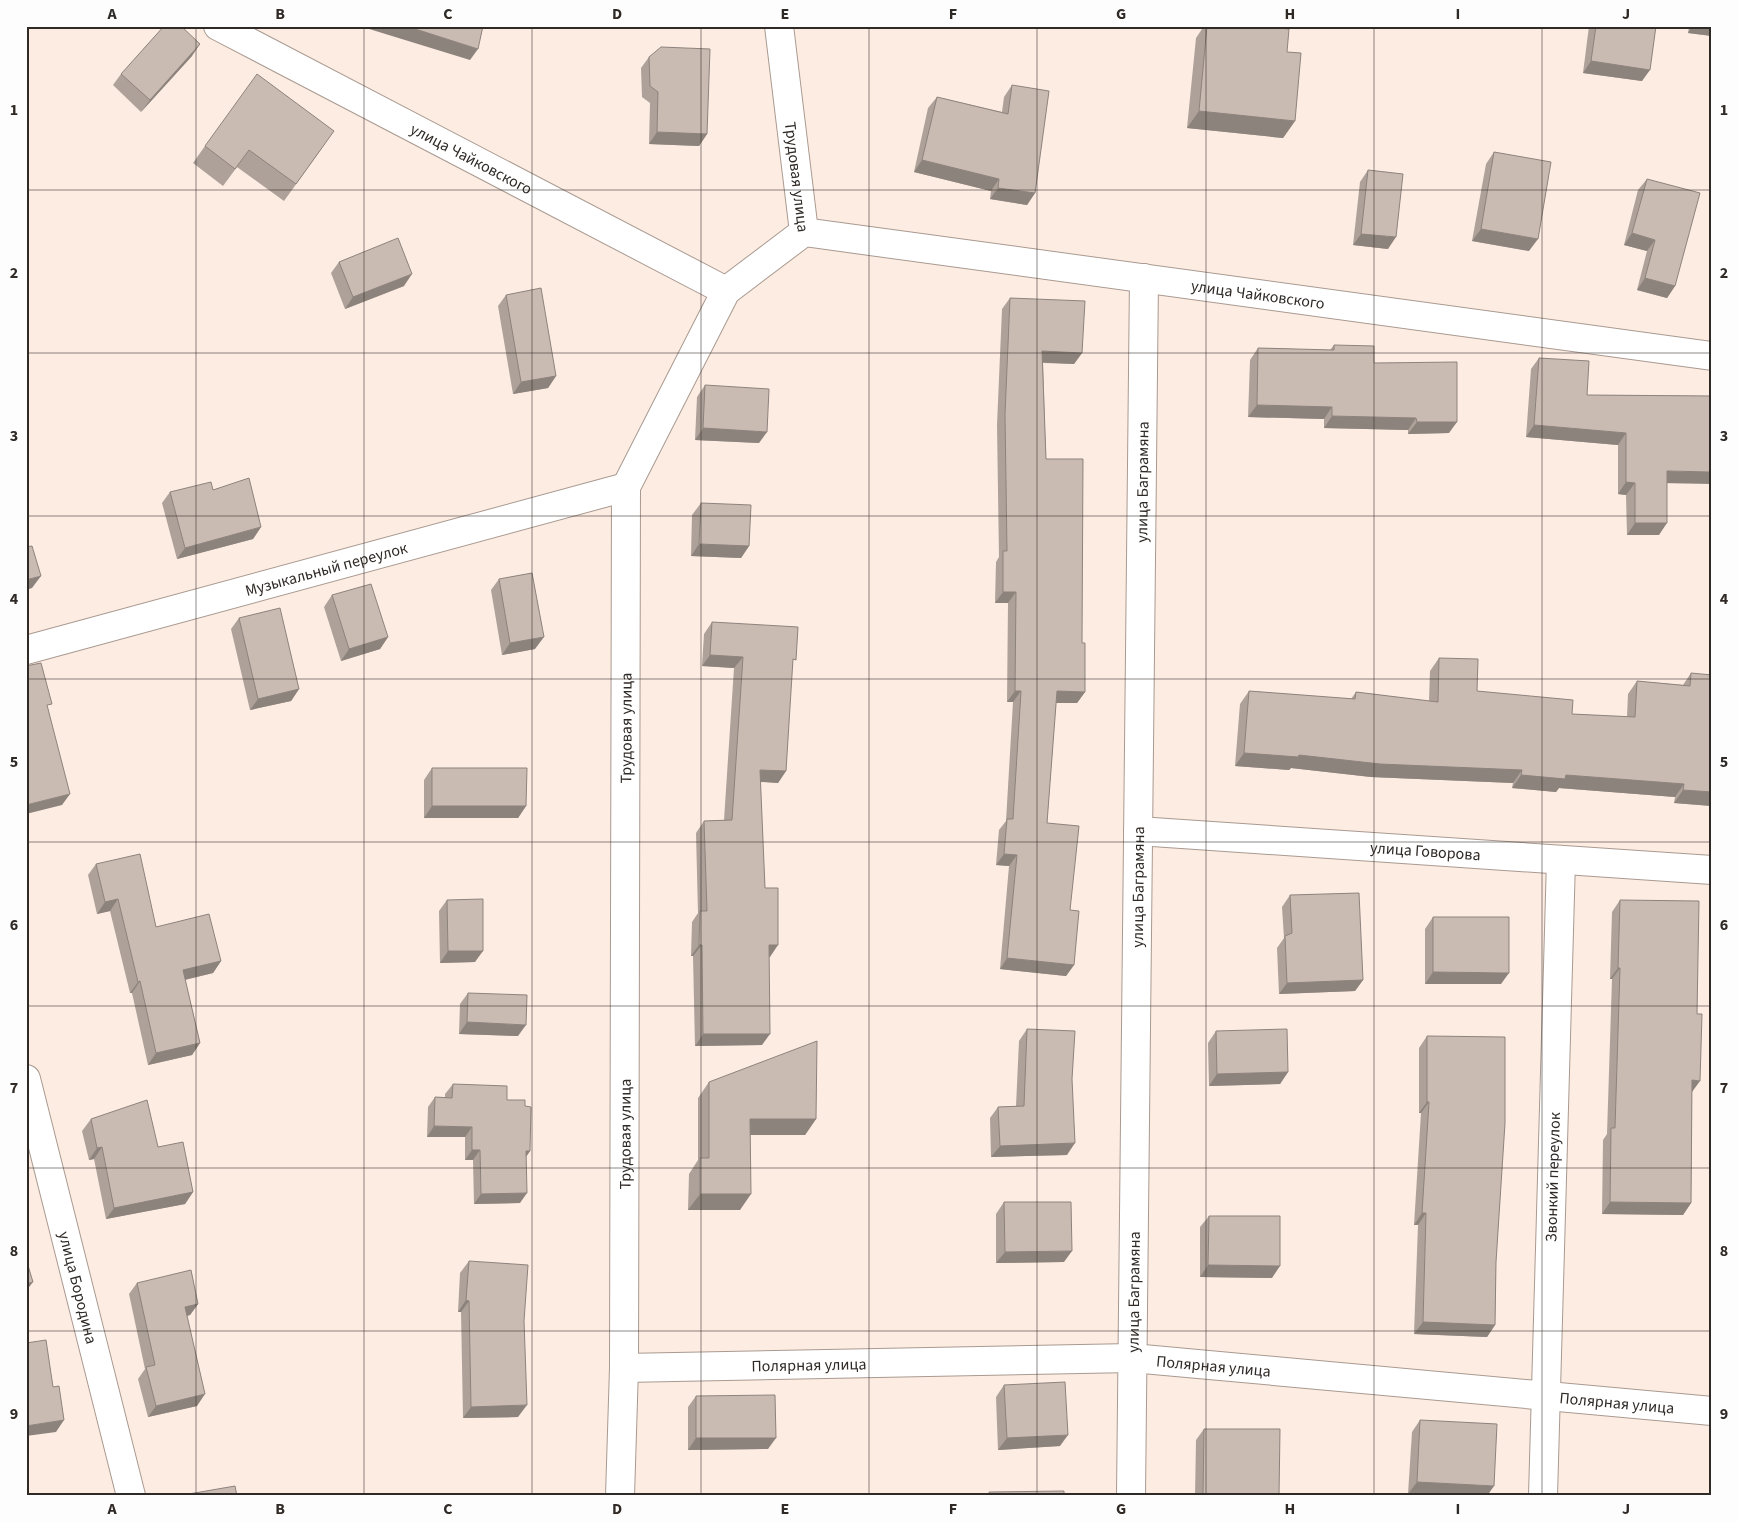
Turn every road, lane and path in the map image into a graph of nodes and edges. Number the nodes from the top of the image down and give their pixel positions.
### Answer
1 (218, 26) edge
2 (779, 26) edge
3 (804, 232) junction
4 (1144, 278) junction
5 (726, 291) junction
6 (1712, 356) edge
7 (626, 486) junction
8 (26, 650) edge
9 (1138, 831) junction
10 (1561, 860) junction
11 (1712, 870) edge
12 (26, 1079) edge
13 (1132, 1358) junction
14 (624, 1368) junction
15 (1545, 1396) junction
16 (1712, 1411) edge
17 (131, 1496) edge
18 (620, 1496) edge
19 (1131, 1496) edge
20 (1543, 1496) edge

1 - 5 street, улица Чайковского
2 - 3 street, Трудовая улица
3 - 4 street, улица Чайковского
3 - 5 street, Трудовая улица
4 - 6 street, улица Чайковского
4 - 9 street, улица Баграмяна
5 - 7 street, Трудовая улица
7 - 8 street, Музыкальный переулок
7 - 14 street, Трудовая улица
9 - 10 street, улица Говорова
9 - 13 street, улица Баграмяна
10 - 11 street, улица Говорова
10 - 15 street, Звонкий переулок
12 - 17 street, улица Бородина
13 - 14 street, Полярная улица
13 - 15 street, Полярная улица
13 - 19 street, улица Баграмяна
14 - 18 street, Трудовая улица
15 - 16 street, Полярная улица
15 - 20 street, Звонкий переулок

